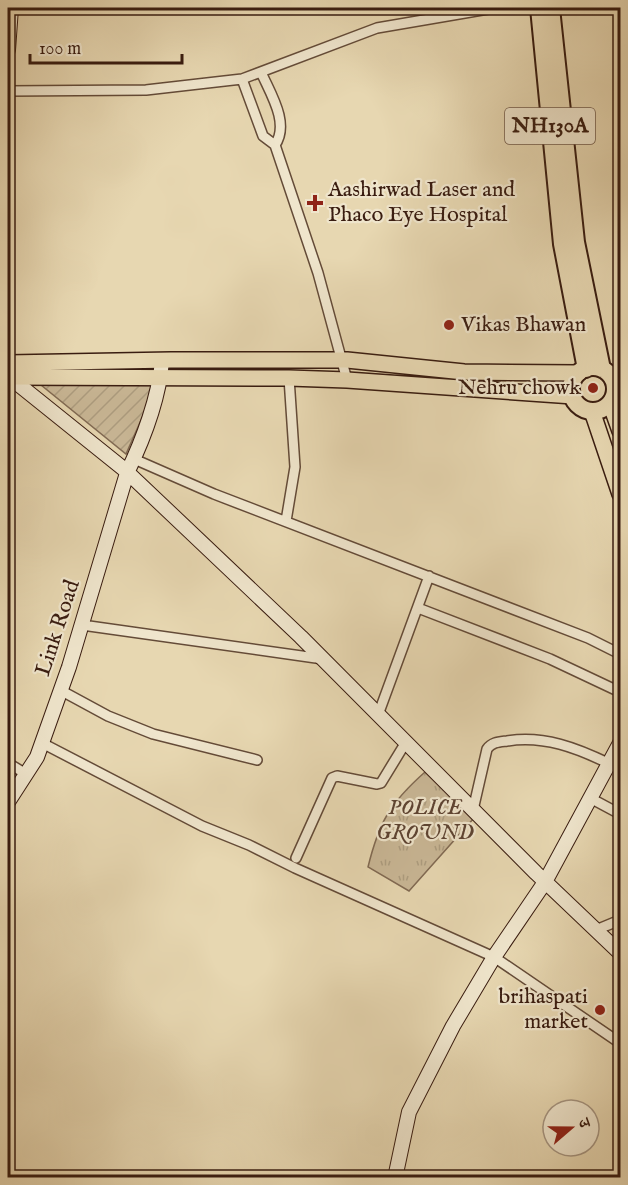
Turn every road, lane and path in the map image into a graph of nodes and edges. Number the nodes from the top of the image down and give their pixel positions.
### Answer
1 (12, 8) edge
2 (494, 8) edge
3 (539, 8) edge
4 (551, 8) edge
5 (8, 50) edge
6 (261, 72) junction
7 (242, 79) junction
8 (8, 91) edge
9 (275, 145) junction
10 (343, 360) junction
11 (158, 361) junction
12 (8, 363) edge
13 (599, 373) edge
14 (8, 377) edge
15 (157, 377) junction
16 (289, 378) junction
17 (347, 380) junction
18 (573, 396) junction
19 (614, 400) edge
20 (592, 411) junction
21 (621, 431) edge
22 (134, 459) junction
23 (127, 473) junction
24 (621, 494) edge
25 (286, 521) junction
26 (429, 576) junction
27 (418, 608) junction
28 (82, 625) junction
29 (621, 654) edge
30 (323, 659) junction
31 (60, 690) junction
32 (621, 692) edge
33 (378, 715) junction
34 (42, 742) junction
35 (405, 742) junction
36 (621, 743) edge
37 (257, 760) dead end
38 (8, 763) edge
39 (610, 764) junction
40 (26, 774) junction
41 (592, 798) junction
42 (8, 802) edge
43 (473, 810) junction
44 (621, 814) edge
45 (296, 858) dead end
46 (545, 882) junction
47 (621, 920) edge
48 (596, 930) junction
49 (621, 953) edge
50 (494, 957) junction
51 (621, 1043) edge
52 (395, 1178) edge

1 - 5 street
2 - 6 street
3 - 13 highway, NH130A
4 - 13 highway, NH130A
6 - 7 street
6 - 9 street
7 - 8 street
7 - 9 street
9 - 10 street
10 - 11 main road
10 - 13 main road
10 - 17 street
11 - 12 main road
11 - 15 street, Link Road
13 - 18 highway, NH130A
13 - 19 highway, NH130A
14 - 15 main road
14 - 23 street
15 - 16 main road
15 - 22 street, Link Road
16 - 17 main road
16 - 25 street
17 - 18 main road
18 - 20 highway
19 - 20 highway
19 - 21 main road
20 - 24 main road
22 - 23 street, Link Road
22 - 25 street
23 - 28 street, Link Road
23 - 30 street
25 - 26 street
26 - 27 street
26 - 29 street
27 - 32 street
27 - 33 street
28 - 30 street
28 - 31 street, Link Road
30 - 33 street
31 - 34 street, Link Road
31 - 37 street
33 - 35 street
34 - 40 street, Link Road
34 - 50 street
35 - 43 street
35 - 45 street
36 - 39 street
38 - 40 street
39 - 41 street
39 - 43 street
40 - 42 street, Link Road
41 - 44 street
41 - 46 street
43 - 46 street
46 - 48 street
46 - 50 street
47 - 48 street
48 - 49 street
50 - 51 street
50 - 52 street

